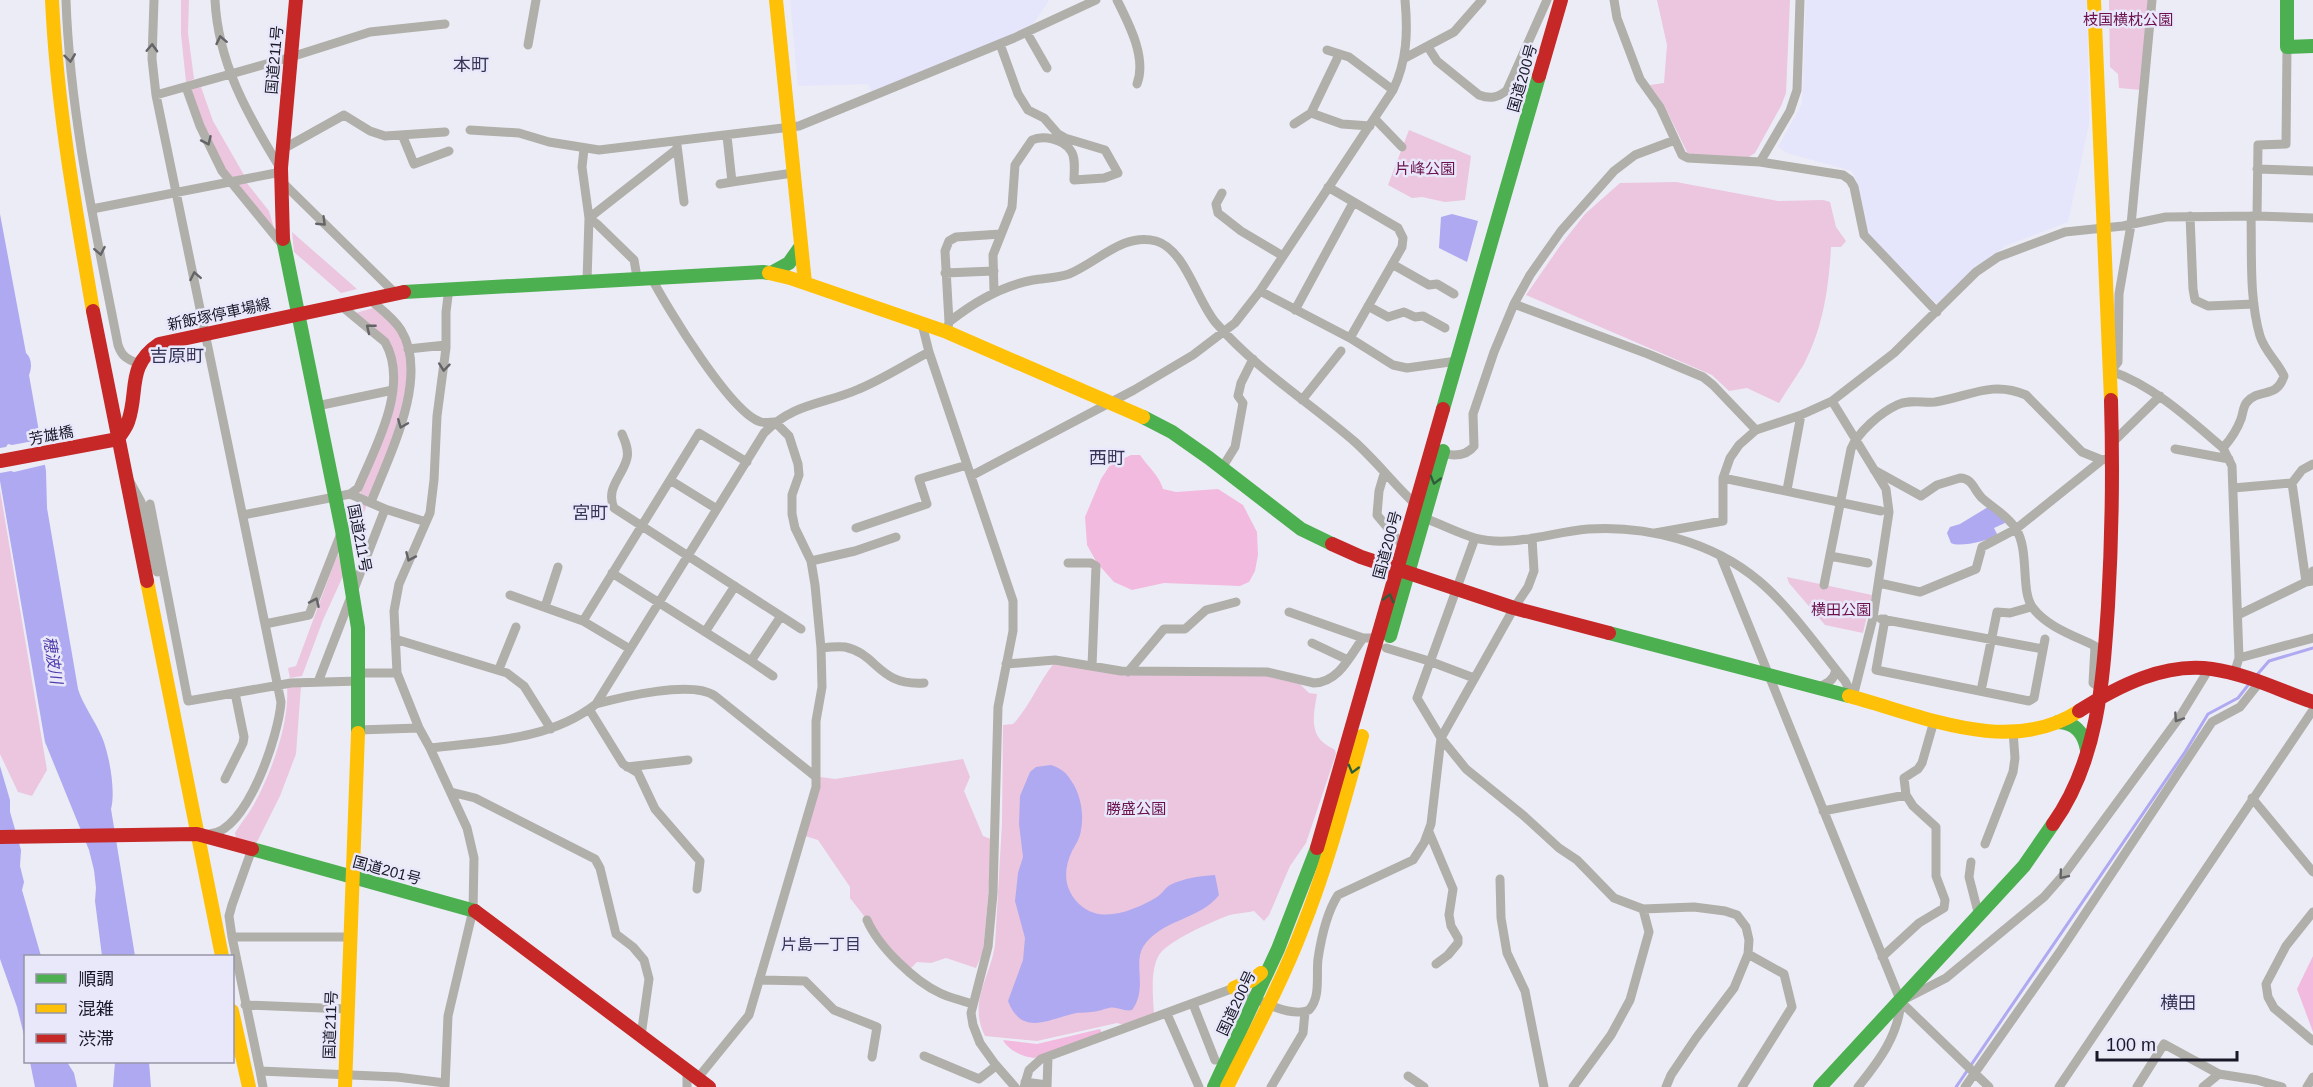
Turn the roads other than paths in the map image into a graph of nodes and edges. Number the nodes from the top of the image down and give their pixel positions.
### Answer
1 (52, 0) edge
2 (66, 0) edge
3 (154, 0) edge
4 (215, 0) edge
5 (296, 0) edge
6 (536, 0) edge
7 (776, 0) edge
8 (1096, 0) edge
9 (1117, 0) edge
10 (1405, 0) edge
11 (1482, 0) edge
12 (1559, 0) edge
13 (1614, 0) edge
14 (1800, 0) edge
15 (2094, 0) edge
16 (2152, 0) edge
17 (2287, 0) edge
18 (445, 24) dead end
19 (1027, 33) junction
20 (1000, 44) junction
21 (528, 45) dead end
22 (2313, 46) edge
23 (1428, 47) junction
24 (2287, 47) junction
25 (1327, 50) dead end
26 (291, 57) junction
27 (1405, 58) junction
28 (1337, 59) dead end
29 (1047, 68) dead end
30 (231, 74) junction
31 (1137, 84) dead end
32 (186, 87) junction
33 (1393, 90) junction
34 (156, 95) junction
35 (1311, 113) junction
36 (1373, 123) junction
37 (1294, 124) dead end
38 (788, 128) junction
39 (470, 130) dead end
40 (445, 132) dead end
41 (403, 136) junction
42 (727, 136) junction
43 (1675, 140) junction
44 (677, 145) junction
45 (1402, 147) dead end
46 (584, 149) junction
47 (282, 150) junction
48 (449, 152) dead end
49 (1760, 162) junction
50 (2257, 169) junction
51 (2313, 171) edge
52 (281, 173) junction
53 (793, 173) junction
54 (230, 182) junction
55 (732, 182) junction
56 (720, 184) dead end
57 (1328, 188) junction
58 (178, 192) junction
59 (1222, 193) dead end
60 (684, 202) dead end
61 (1353, 202) junction
62 (92, 209) junction
63 (2190, 216) junction
64 (2254, 216) junction
65 (589, 218) junction
66 (2313, 218) edge
67 (2127, 225) junction
68 (1001, 234) junction
69 (284, 246) junction
70 (801, 246) junction
71 (1283, 256) junction
72 (1392, 264) junction
73 (994, 271) junction
74 (771, 273) junction
75 (945, 273) junction
76 (644, 277) junction
77 (587, 281) junction
78 (805, 283) junction
79 (449, 288) junction
80 (994, 291) junction
81 (1260, 291) junction
82 (395, 293) junction
83 (1454, 294) dead end
84 (368, 298) junction
85 (2254, 303) junction
86 (339, 304) junction
87 (1514, 304) junction
88 (1368, 306) junction
89 (1294, 310) junction
90 (1938, 312) junction
91 (297, 314) junction
92 (922, 324) junction
93 (948, 327) junction
94 (1445, 328) dead end
95 (1224, 332) junction
96 (206, 334) junction
97 (1350, 338) junction
98 (446, 345) junction
99 (408, 349) junction
100 (1341, 351) dead end
101 (928, 352) junction
102 (1253, 359) junction
103 (1457, 361) junction
104 (138, 364) junction
105 (2111, 371) junction
106 (393, 390) junction
107 (2160, 396) junction
108 (1302, 400) junction
109 (1832, 402) junction
110 (1109, 403) junction
111 (317, 406) junction
112 (1801, 415) junction
113 (775, 422) junction
114 (1756, 430) junction
115 (622, 434) dead end
116 (1855, 439) junction
117 (113, 440) junction
118 (2113, 442) junction
119 (2223, 448) junction
120 (2175, 449) dead end
121 (1437, 452) junction
122 (2108, 459) junction
123 (2229, 459) junction
124 (0, 461) edge
125 (747, 462) junction
126 (2313, 464) edge
127 (967, 465) junction
128 (1222, 468) junction
129 (1874, 470) junction
130 (125, 472) junction
131 (1384, 474) junction
132 (971, 476) junction
133 (1723, 478) junction
134 (670, 480) junction
135 (2292, 483) junction
136 (2233, 488) junction
137 (1787, 490) junction
138 (350, 494) junction
139 (335, 497) junction
140 (1841, 501) junction
141 (371, 502) junction
142 (1415, 504) junction
143 (385, 509) junction
144 (717, 509) junction
145 (1881, 511) dead end
146 (243, 515) junction
147 (1424, 518) junction
148 (426, 522) junction
149 (642, 526) junction
150 (856, 528) dead end
151 (2016, 529) junction
152 (342, 530) junction
153 (1655, 533) junction
154 (896, 537) dead end
155 (1475, 538) junction
156 (1532, 538) junction
157 (1403, 546) junction
158 (688, 556) junction
159 (1721, 556) junction
160 (1830, 556) junction
161 (811, 561) junction
162 (1068, 563) dead end
163 (1868, 563) dead end
164 (558, 567) dead end
165 (1403, 571) junction
166 (2313, 571) edge
167 (612, 573) junction
168 (2310, 582) edge
169 (1879, 583) junction
170 (1824, 585) dead end
171 (735, 586) junction
172 (1455, 589) junction
173 (353, 593) junction
174 (509, 598) dead end
175 (1236, 602) dead end
176 (659, 603) junction
177 (545, 607) junction
178 (2031, 607) junction
179 (1514, 608) junction
180 (1289, 612) dead end
181 (2238, 615) junction
182 (781, 616) junction
183 (1873, 618) junction
184 (1885, 619) junction
185 (583, 621) junction
186 (265, 624) junction
187 (516, 627) dead end
188 (801, 629) dead end
189 (705, 632) junction
190 (1363, 638) junction
191 (2313, 638) edge
192 (395, 639) junction
193 (1991, 639) junction
194 (1312, 643) dead end
195 (1382, 643) junction
196 (821, 648) junction
197 (630, 649) junction
198 (2239, 658) junction
199 (1348, 660) junction
200 (751, 661) junction
201 (1429, 661) junction
202 (1006, 664) junction
203 (1092, 666) junction
204 (499, 669) junction
205 (2209, 669) junction
206 (1836, 670) junction
207 (396, 672) junction
208 (1128, 672) junction
209 (2234, 674) junction
210 (1768, 675) junction
211 (773, 676) dead end
212 (358, 677) junction
213 (1474, 678) junction
214 (318, 682) junction
215 (924, 683) dead end
216 (2259, 683) junction
217 (279, 685) junction
218 (1815, 687) junction
219 (1981, 691) junction
220 (235, 693) junction
221 (2101, 693) junction
222 (1853, 697) junction
223 (2313, 702) edge
224 (592, 707) junction
225 (2313, 710) edge
226 (1934, 721) junction
227 (2058, 722) junction
228 (419, 728) junction
229 (551, 729) junction
230 (358, 730) junction
231 (2013, 731) junction
232 (1441, 738) junction
233 (430, 748) junction
234 (2087, 752) junction
235 (688, 760) dead end
236 (627, 767) junction
237 (816, 777) junction
238 (225, 779) dead end
239 (451, 792) junction
240 (1906, 795) junction
241 (2252, 798) junction
242 (1824, 811) junction
243 (1330, 826) junction
244 (1429, 832) junction
245 (192, 834) junction
246 (0, 837) edge
247 (1985, 844) dead end
248 (252, 849) junction
249 (1971, 862) dead end
250 (2313, 872) edge
251 (352, 877) junction
252 (1500, 879) dead end
253 (697, 889) dead end
254 (1643, 909) junction
255 (473, 910) junction
256 (2313, 912) edge
257 (1978, 916) junction
258 (867, 920) dead end
259 (232, 937) junction
260 (350, 937) junction
261 (1748, 954) junction
262 (222, 955) edge
263 (234, 955) edge
264 (234, 957) edge
265 (1882, 957) junction
266 (1436, 964) dead end
267 (1261, 973) junction
268 (759, 980) junction
269 (1234, 988) junction
270 (1263, 1002) junction
271 (1900, 1002) junction
272 (972, 1004) junction
273 (1193, 1004) junction
274 (239, 1008) edge
275 (347, 1009) junction
276 (1305, 1012) junction
277 (1167, 1014) junction
278 (639, 1034) junction
279 (2313, 1041) edge
280 (924, 1056) dead end
281 (872, 1057) dead end
282 (1048, 1057) junction
283 (1215, 1060) junction
284 (996, 1066) junction
285 (260, 1071) junction
286 (1974, 1074) junction
287 (2219, 1074) junction
288 (1408, 1076) dead end
289 (2313, 1077) edge
290 (690, 1079) edge
291 (345, 1081) edge
292 (445, 1085) edge
293 (1025, 1085) edge
294 (1047, 1086) edge
295 (249, 1087) edge
296 (263, 1087) edge
297 (709, 1087) edge
298 (1015, 1087) edge
299 (1200, 1087) edge
300 (1214, 1087) edge
301 (1227, 1087) edge
302 (1239, 1087) edge
303 (1271, 1087) edge
304 (1424, 1087) edge
305 (1544, 1087) edge
306 (1573, 1087) edge
307 (1666, 1087) edge
308 (1742, 1087) edge
309 (1820, 1087) edge
310 (1857, 1087) edge
311 (1965, 1087) edge
312 (1989, 1087) edge
313 (2059, 1087) edge
314 (2137, 1087) edge
315 (2203, 1087) edge
316 (2282, 1087) edge
317 (2307, 1087) edge

1 - 117 main road
2 -> 62 street
34 -> 3 street
30 -> 4 street
5 - 26 main road, 国道211号
6 - 21 street
7 - 38 main road
8 - 19 street
9 - 31 street
10 - 27 street
11 - 23 street
12 - 23 street
12 - 103 main road, 国道200号
12 - 121 main road, 国道200号
13 - 43 street
14 - 49 street
15 - 105 main road
16 - 67 street
17 - 24 main road
18 - 26 street
19 - 20 street
19 - 29 street
20 - 38 street
20 - 68 street
22 - 24 main road
23 - 27 street
24 - 50 street
25 - 33 street
26 - 30 street
26 - 47 main road, 国道211号
27 - 33 street
28 - 35 street
30 - 32 street
30 - 52 street
32 - 34 street
32 -> 54 street
33 - 36 street
34 - 58 street
35 - 36 street
35 - 37 street
36 - 45 street
36 - 57 street
38 - 42 street
38 - 53 main road
39 - 46 street
40 - 41 street
41 - 47 street
41 - 48 street
42 - 44 street
42 - 55 street
43 - 49 street
43 - 87 street
44 - 46 street
44 - 60 street
44 - 65 street
46 - 65 street
47 - 52 main road, 国道211号
49 - 90 street
50 - 51 street
50 - 64 street
52 - 54 street
52 - 69 main road, 国道211号
52 -> 82 street
53 - 55 street
53 - 70 main road
54 - 58 street
54 - 69 street
55 - 56 street
57 - 61 street
57 - 71 street
58 - 62 street
96 -> 58 street
59 - 71 street
61 - 72 street
61 - 89 street
62 -> 104 street
63 - 64 street
63 - 67 street
63 - 85 street
64 - 66 street
64 - 85 street
65 - 76 street
65 - 77 street
67 - 90 street
67 - 105 street
68 - 73 street
68 - 75 street
69 - 91 main road, 国道211号
70 - 74 main road
70 - 78 main road
71 - 81 street
72 - 83 street
72 - 88 street
73 - 75 street
73 - 80 street
74 - 76 main road, 新飯塚停車場線
74 - 78 main road
75 - 93 street
76 - 77 main road, 新飯塚停車場線
76 - 113 street
77 - 79 main road, 新飯塚停車場線
78 - 92 main road
79 - 82 main road, 新飯塚停車場線
79 - 98 street
80 - 93 street
80 - 95 street
81 - 89 street
81 - 95 street
82 - 84 main road, 新飯塚停車場線
84 - 86 main road, 新飯塚停車場線
84 - 99 street
85 - 119 street
86 - 91 main road, 新飯塚停車場線
106 -> 86 street
87 - 114 street
87 - 121 street
88 - 94 street
88 - 97 street
89 - 97 street
90 - 109 street
91 - 96 main road, 新飯塚停車場線
91 - 111 main road, 国道211号
92 - 93 main road
92 - 101 street
93 - 110 main road
95 - 102 street
95 - 110 street
96 - 104 main road, 新飯塚停車場線
96 - 146 street
97 - 103 street
98 - 99 street
98 -> 148 street
99 -> 141 street
100 - 108 street
101 - 113 street
101 - 127 street
102 - 108 street
102 - 128 street
103 - 121 main road, 国道200号
104 - 117 main road
105 - 107 street
105 - 118 main road
106 - 111 street
106 - 138 street
107 - 118 street
107 - 119 street
108 - 131 street
109 - 112 street
109 - 116 street
110 - 128 main road
110 - 132 street
111 - 139 main road, 国道211号
112 - 114 street
112 - 137 street
113 - 125 street
113 - 161 street
114 - 133 street
115 - 149 street
116 - 122 street
116 - 129 street
116 - 140 street
117 - 124 main road, 芳雄橋
117 - 130 main road
118 - 122 main road
119 - 123 street
120 - 123 street
121 - 142 main road, 国道200号
121 -> 147 main road, 国道200号
122 - 151 street
122 - 221 main road
123 - 136 street
125 - 134 street
125 - 144 street
126 - 135 street
127 - 132 street
127 - 150 street
128 - 165 main road
129 - 151 street
129 - 169 street
130 - 220 street
130 - 245 main road
131 - 142 street
131 - 157 street
132 - 202 street
133 - 137 street
133 - 153 street
134 - 144 street
134 - 149 street
135 - 136 street
135 - 168 street
136 - 181 street
137 - 140 street
138 - 139 street
138 - 141 street
139 - 146 street
139 - 152 main road, 国道211号
140 - 145 street
140 - 160 street
141 - 143 street
142 - 157 main road, 国道200号
143 - 148 street
143 - 173 street
144 - 158 street
146 - 186 street
147 - 155 street
147 - 165 main road, 国道200号
148 -> 192 street
149 - 158 street
149 - 167 street
151 - 169 street
151 - 178 street
152 - 173 main road, 国道211号
186 -> 152 street
153 - 156 street
153 - 159 street
154 - 161 street
155 - 156 street
155 - 172 street
156 - 179 street
157 - 165 main road, 国道200号
158 - 171 street
158 - 176 street
159 - 206 street
159 - 210 street
160 - 163 street
160 - 170 street
161 - 196 street
162 - 203 street
164 - 177 street
165 - 172 main road
165 - 195 main road, 国道200号
166 - 168 street
167 - 176 street
167 - 185 street
168 - 181 street
169 - 183 street
171 - 182 street
171 - 189 street
172 - 179 main road
172 - 201 street
173 - 212 main road, 国道211号
173 - 214 street
174 - 177 street
175 - 208 street
176 - 189 street
176 - 197 street
177 - 185 street
178 - 193 street
178 - 221 street
179 - 210 main road
179 - 213 street
180 - 190 street
181 - 198 street
182 - 188 street
182 - 200 street
183 - 184 street
183 - 222 street
184 - 193 street
184 - 219 street
185 - 197 street
186 - 217 street
187 - 204 street
189 - 200 street
190 - 195 street
190 - 199 street
191 - 198 street
192 - 204 street
192 - 207 street
193 - 219 street
193 - 219 street
194 - 199 street
195 - 201 street
195 - 243 main road, 国道200号
196 - 215 street
196 - 237 street
197 - 224 street
198 - 209 street
199 - 208 street
200 - 211 street
201 - 213 street
201 - 232 street
202 - 203 street
202 - 272 street
203 - 208 street
204 - 229 street
205 - 209 main road
205 - 221 main road
205 -> 271 street
206 - 218 street
206 - 222 street
207 - 212 street
207 - 228 street
209 - 216 main road
210 - 218 main road
210 - 242 street
212 - 214 street
212 - 230 main road, 国道211号
213 - 232 street
214 - 217 street
216 - 223 main road
216 - 286 street
217 - 220 street
217 - 245 street
218 - 222 main road
220 - 238 street
221 - 227 main road
221 - 234 main road
222 - 226 main road
224 - 229 street
224 - 236 street
224 - 237 street
225 - 241 street
226 - 231 main road
226 - 240 street
227 - 231 main road
227 - 234 main road
228 - 230 street
228 - 233 street
229 - 233 street
230 - 251 main road, 国道211号
231 - 247 street
232 - 244 street
232 - 254 street
233 - 239 street
234 - 257 main road
235 - 236 street
236 - 253 street
237 - 268 street
239 - 255 street
239 - 278 street
240 - 242 street
240 - 265 street
241 - 250 street
241 - 313 street
242 - 265 street
243 - 267 main road
243 - 270 main road, 国道200号
243 - 270 main road
244 - 266 street
244 - 276 street
245 - 246 main road, 国道201号
245 - 248 main road, 国道201号
245 - 262 main road
248 - 251 main road, 国道201号
248 - 259 street
249 - 257 street
251 - 255 main road, 国道201号
251 - 260 main road, 国道211号
252 - 305 street
254 - 261 street
254 - 306 street
255 - 278 main road, 国道201号
255 - 292 street
256 - 279 street
257 - 271 main road
258 - 272 street
259 - 260 street
259 - 263 street
260 - 275 main road, 国道211号
261 - 307 street
261 - 308 street
264 - 274 street
265 - 271 street
267 - 269 main road
267 - 270 main road
268 - 281 street
268 - 290 street
269 - 270 street
269 - 273 street
270 - 276 street
270 - 283 main road
270 - 300 main road, 国道200号
270 - 301 main road, 国道200号
270 - 302 main road
271 - 286 street
271 - 309 main road
271 - 310 street
272 - 284 street
273 - 277 street
273 - 283 street
274 - 275 street
274 - 285 street
274 - 295 main road
275 - 291 main road, 国道211号
276 - 303 street
277 - 282 street
277 - 299 street
278 - 290 main road, 国道201号
280 - 284 street
282 - 293 street
282 - 294 street
283 - 299 main road
284 - 298 street
285 - 291 street
285 - 296 street
286 - 311 street
286 - 312 street
287 - 314 street
287 - 315 street
287 - 316 street
288 - 304 street
289 - 317 street
290 - 297 main road, 国道201号
291 - 292 street
293 - 294 street

